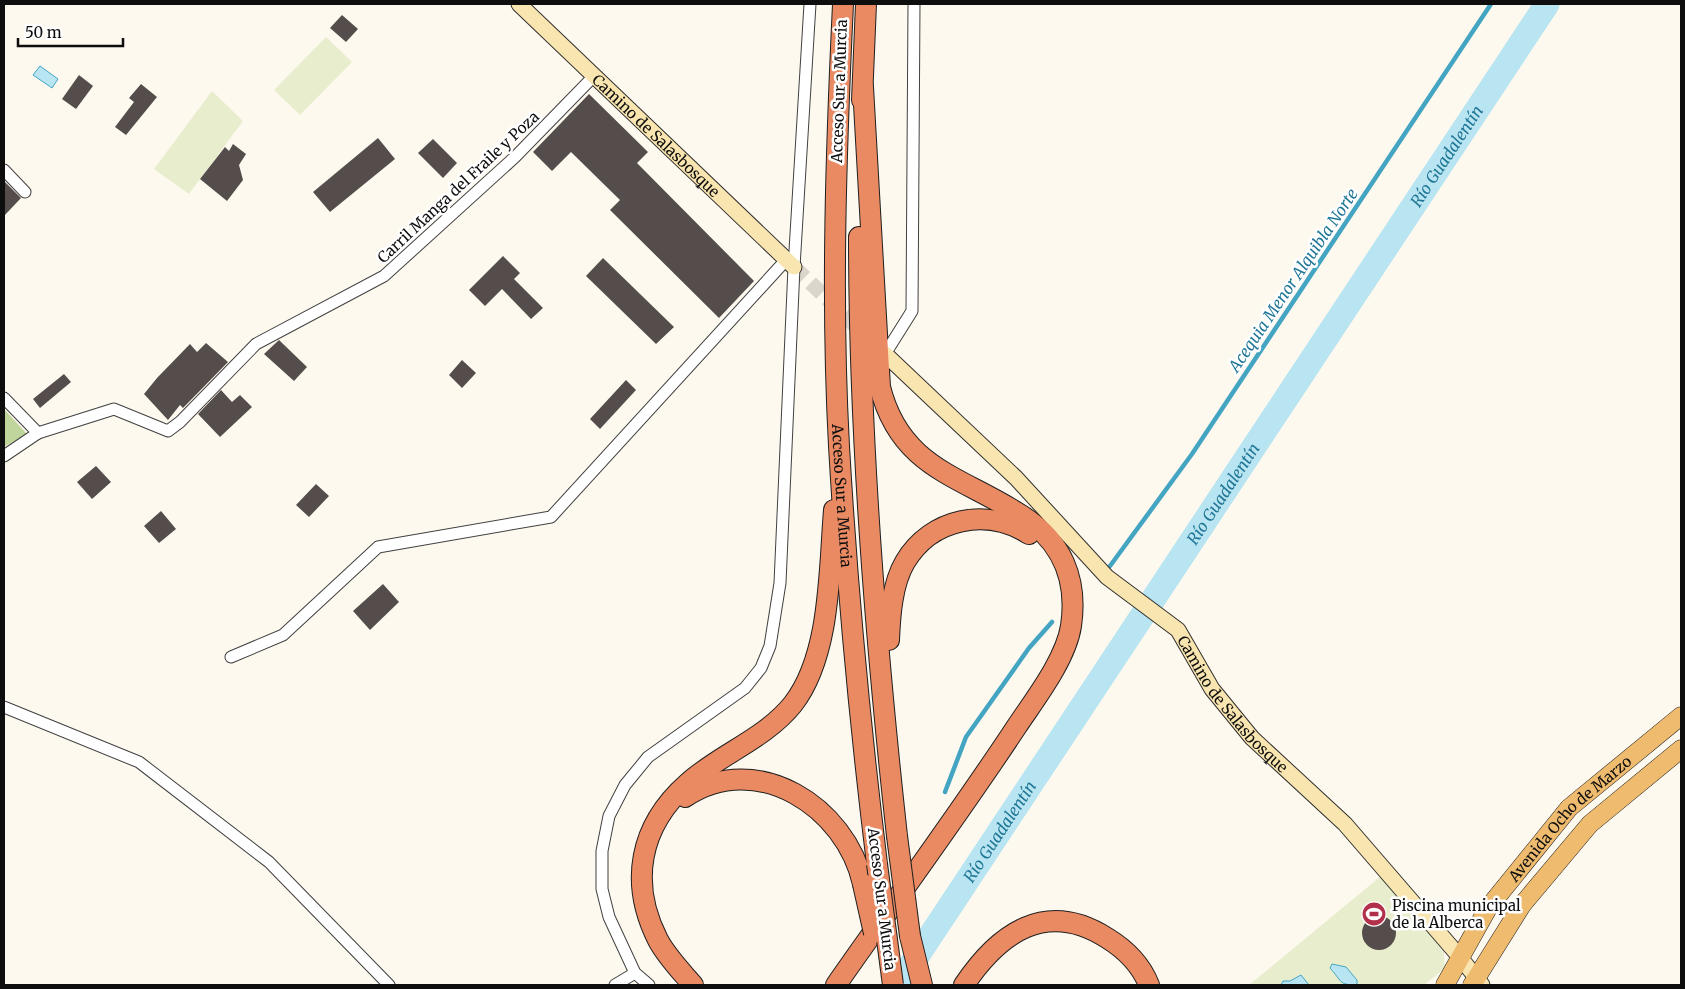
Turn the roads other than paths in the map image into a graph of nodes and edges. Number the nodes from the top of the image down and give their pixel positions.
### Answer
1 (519, 4) edge
2 (810, 4) edge
3 (843, 4) edge
4 (866, 4) edge
5 (914, 4) edge
6 (593, 77) junction
7 (863, 87) junction
8 (4, 170) edge
9 (25, 192) dead end
10 (790, 263) junction
11 (885, 354) joint
12 (4, 398) edge
13 (38, 433) junction
14 (839, 444) junction
15 (4, 456) edge
16 (1073, 592) junction
17 (232, 657) dead end
18 (4, 707) edge
19 (1681, 716) edge
20 (1681, 749) edge
21 (889, 765) junction
22 (949, 827) junction
23 (653, 828) junction
24 (910, 936) junction
25 (1460, 956) junction
26 (671, 959) junction
27 (635, 973) junction
28 (1476, 983) edge
29 (389, 985) edge
30 (615, 985) edge
31 (649, 985) edge
32 (692, 985) edge
33 (706, 985) edge
34 (836, 985) edge
35 (849, 985) edge
36 (886, 985) edge
37 (893, 985) edge
38 (918, 985) edge
39 (922, 985) edge
40 (964, 985) edge
41 (1149, 985) edge
42 (1445, 985) edge

1 - 6 street, Camino de Salasbosque
2 - 10 street
3 - 14 highway, Acceso Sur a Murcia
4 - 7 highway, Acceso Sur a Murcia
5 - 11 street
6 - 10 street, Camino de Salasbosque
6 - 13 street, Carril Manga del Fraile y Poza
7 - 16 highway
7 - 21 highway, Acceso Sur a Murcia
8 - 9 street
10 - 17 street
10 - 27 street
11 - 25 street, Camino de Salasbosque
12 - 13 street
13 - 15 street, Carril Manga del Fraile y Poza
14 - 23 highway
14 - 37 highway, Acceso Sur a Murcia, bridge
16 - 21 highway
16 - 22 highway
18 - 29 street
19 - 25 main road, Avenida Ocho de Marzo
20 - 28 main road, Avenida Ocho de Marzo
21 - 24 highway, Acceso Sur a Murcia, bridge
22 - 34 highway
22 - 35 highway
23 - 26 highway
23 - 36 highway, bridge
24 - 38 highway, Acceso Sur a Murcia
24 - 39 highway
25 - 28 street, Camino de Salasbosque
25 - 42 main road, Avenida Ocho de Marzo
26 - 32 highway
26 - 33 highway
27 - 30 street
27 - 31 street
40 - 41 highway

